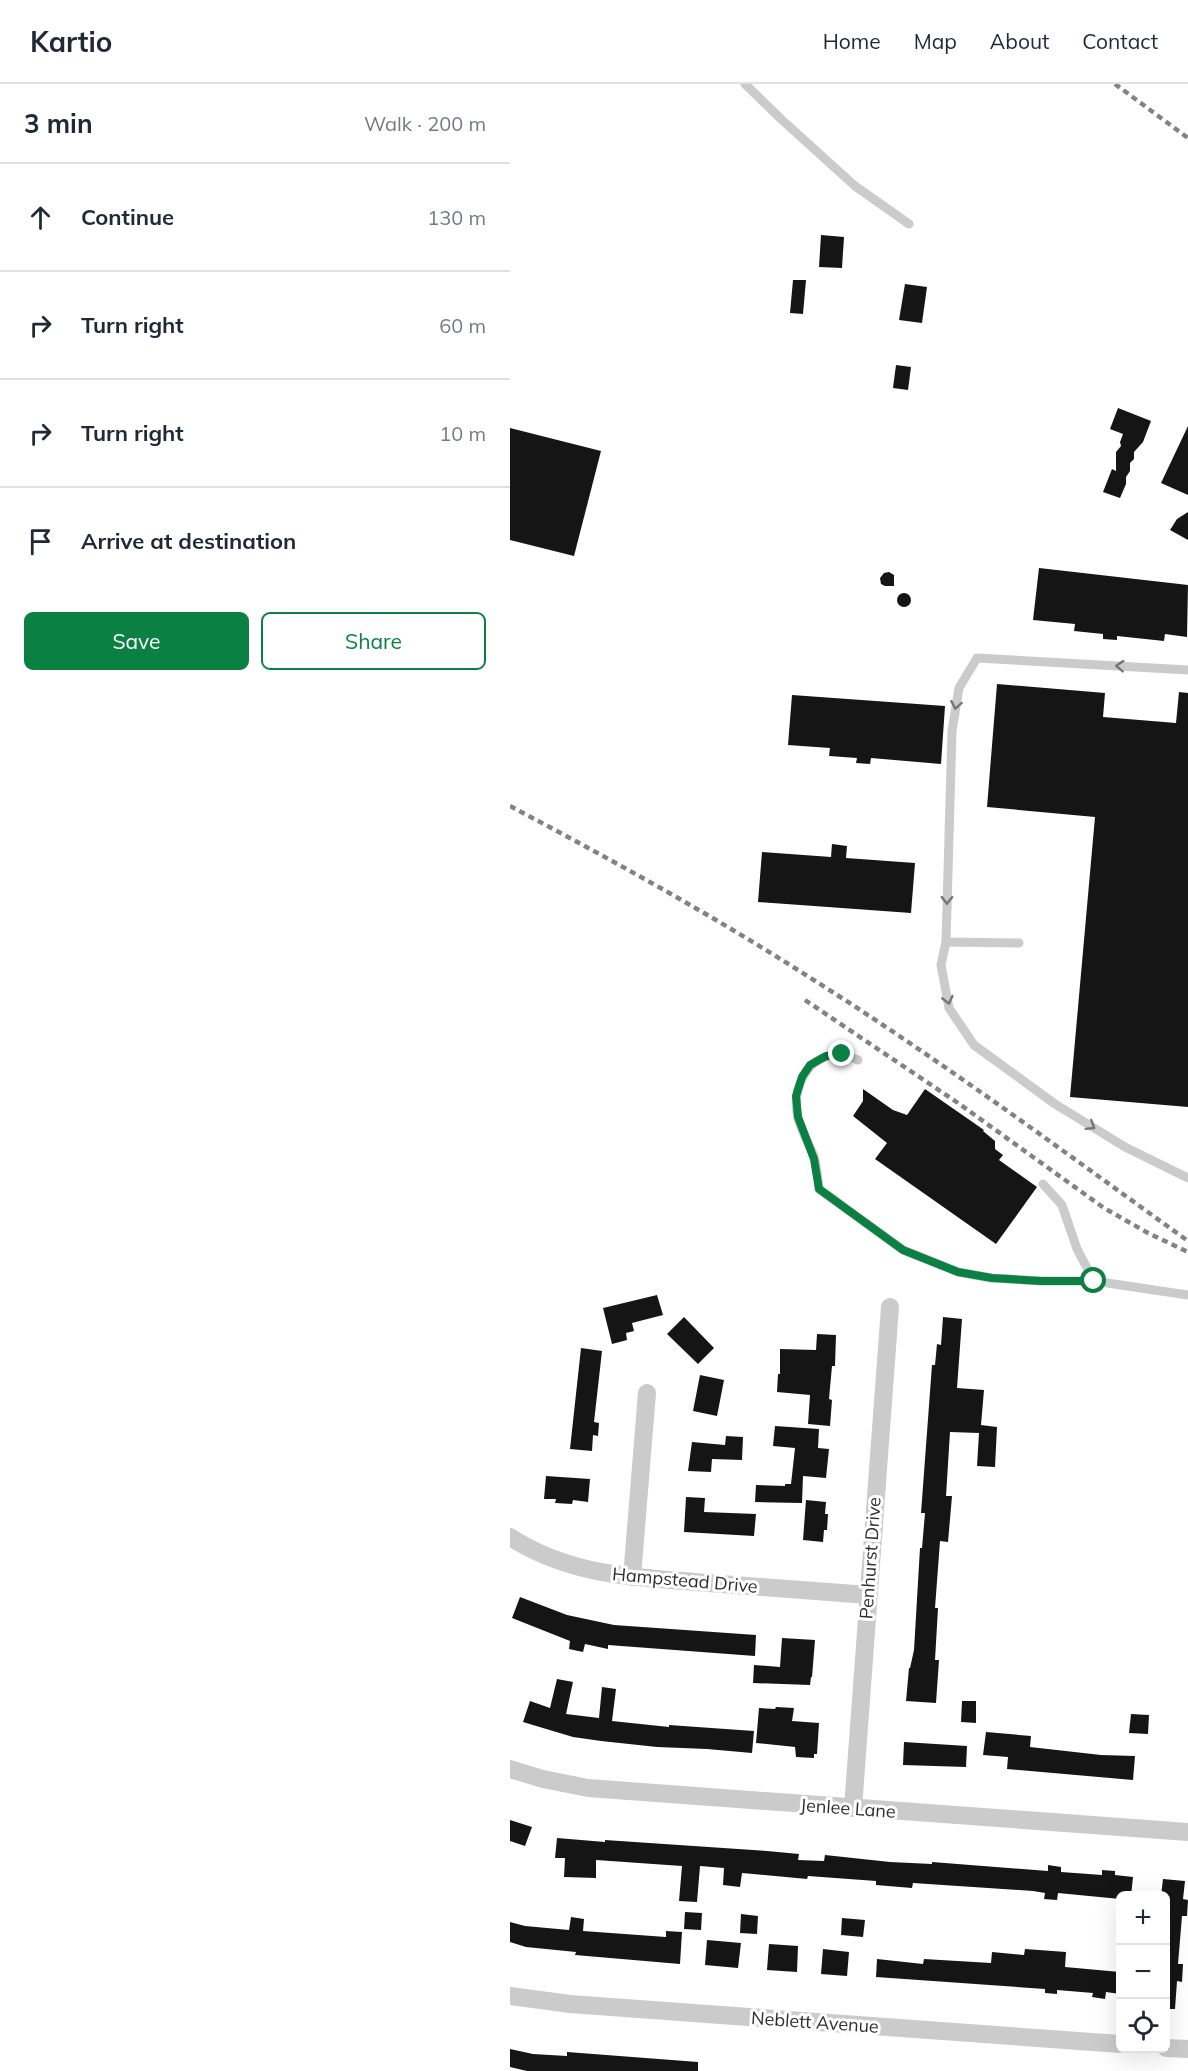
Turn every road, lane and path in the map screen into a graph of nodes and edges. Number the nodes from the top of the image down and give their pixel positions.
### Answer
1 (745, 84) edge
2 (909, 224) dead end
3 (1183, 670) edge
4 (946, 942) junction
5 (1019, 943) dead end
6 (858, 1060) dead end
7 (1188, 1178) edge
8 (1043, 1184) dead end
9 (1094, 1281) junction
10 (1188, 1295) edge
11 (890, 1307) dead end
12 (647, 1393) dead end
13 (510, 1537) edge
14 (633, 1577) junction
15 (868, 1595) junction
16 (510, 1768) edge
17 (853, 1808) junction
18 (1188, 1832) edge
19 (510, 1996) edge
20 (1116, 2044) edge
21 (1170, 2048) edge
22 (1188, 2049) edge

1 - 2 lane
3 -> 4 lane
4 - 5 lane
4 -> 7 lane
6 - 9 lane
8 - 9 lane
9 - 10 lane
11 - 15 street, Penhurst Drive
12 - 14 street
13 - 14 street, Hampstead Drive
14 - 15 street, Hampstead Drive
15 - 17 street, Penhurst Drive
16 - 17 street, Jenlee Lane
17 - 18 street, Jenlee Lane
19 - 20 street, Neblett Avenue
21 - 22 street

